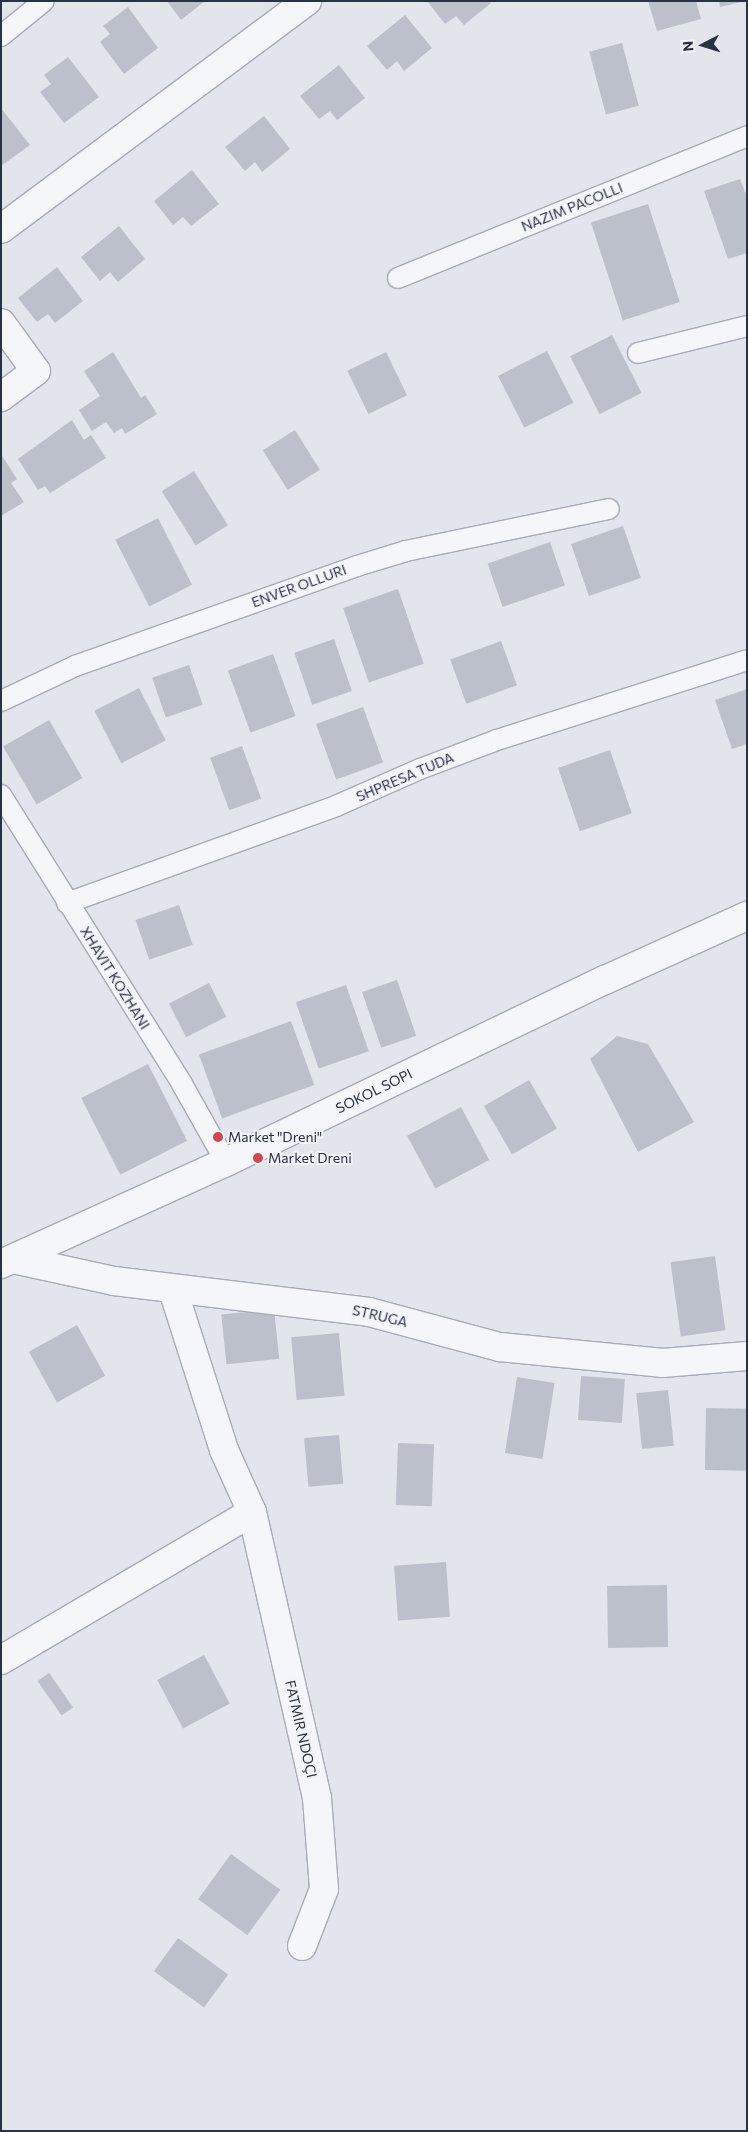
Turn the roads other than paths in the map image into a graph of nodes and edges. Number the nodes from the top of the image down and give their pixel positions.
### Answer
1 (44, 1) edge
2 (307, 1) edge
3 (1, 36) edge
4 (747, 136) edge
5 (1, 229) edge
6 (398, 278) dead end
7 (1, 323) edge
8 (747, 326) edge
9 (638, 353) dead end
10 (1, 397) edge
11 (609, 509) dead end
12 (747, 660) edge
13 (1, 701) edge
14 (1, 795) edge
15 (67, 903) junction
16 (747, 916) edge
17 (226, 1162) junction
18 (7, 1262) edge
19 (173, 1290) junction
20 (747, 1356) edge
21 (252, 1512) junction
22 (1, 1660) edge
23 (302, 1946) dead end

1 - 3 lane
2 - 5 street
4 - 6 lane, NAZIM PACOLLI
7 - 10 street
8 - 9 lane
11 - 13 lane, ENVER OLLURI
12 - 15 lane, SHPRESA TUDA
14 - 15 lane, XHAVIT KOZHANI
15 - 17 lane, XHAVIT KOZHANI
16 - 17 street, SOKOL SOPI
17 - 18 street, SOKOL SOPI
18 - 19 street, STRUGA
19 - 20 street, STRUGA
19 - 21 street, FATMIR NDOÇI
21 - 22 street
21 - 23 street, FATMIR NDOÇI

